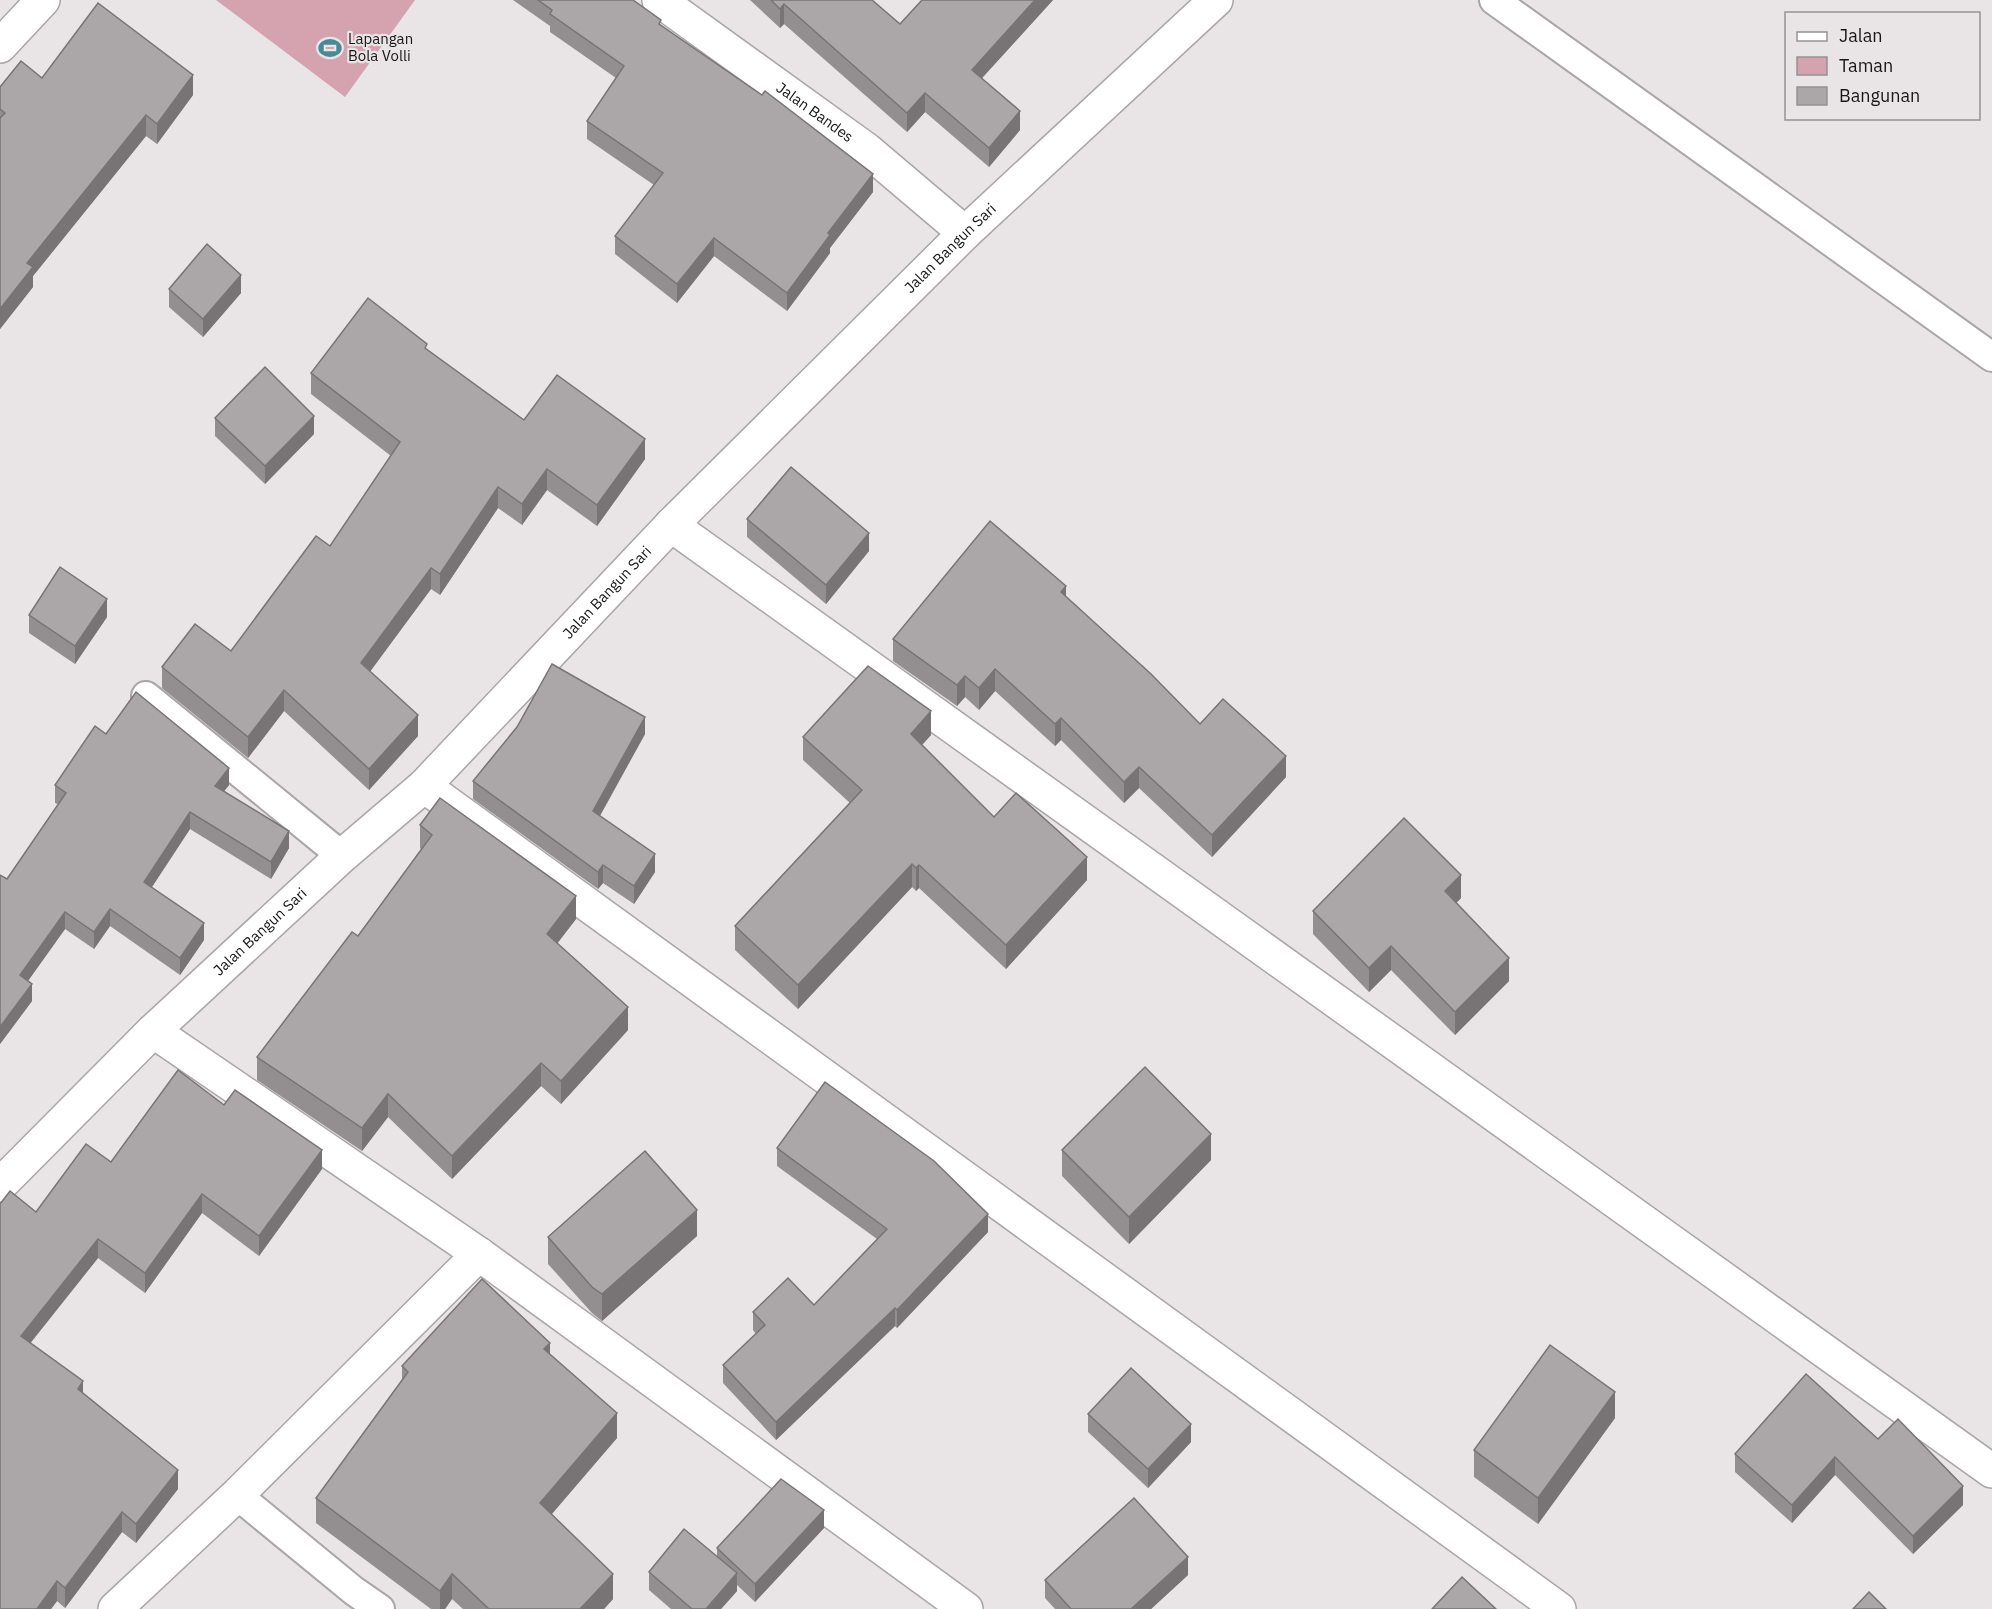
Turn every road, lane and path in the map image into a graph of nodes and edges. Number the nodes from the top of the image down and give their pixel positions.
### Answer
1 (43, 0) edge
2 (659, 0) edge
3 (1216, 0) edge
4 (1494, 0) edge
5 (0, 46) edge
6 (965, 233) junction
7 (1992, 357) edge
8 (671, 525) junction
9 (146, 696) dead end
10 (424, 786) junction
11 (342, 856) junction
12 (153, 1031) junction
13 (0, 1185) edge
14 (479, 1254) junction
15 (1992, 1471) edge
16 (237, 1495) junction
17 (115, 1609) edge
18 (380, 1609) edge
19 (966, 1609) edge
20 (1559, 1609) edge

1 - 5 street
2 - 6 street, Jalan Bandes
3 - 6 street, Jalan Bangun Sari
4 - 7 lane
6 - 8 street, Jalan Bangun Sari
8 - 10 street, Jalan Bangun Sari
8 - 15 street
9 - 11 lane
10 - 11 street, Jalan Bangun Sari
10 - 20 street
11 - 12 street, Jalan Bangun Sari
12 - 13 street, Jalan Bangun Sari
12 - 14 street
14 - 16 street
14 - 19 street
16 - 17 street
16 - 18 lane

